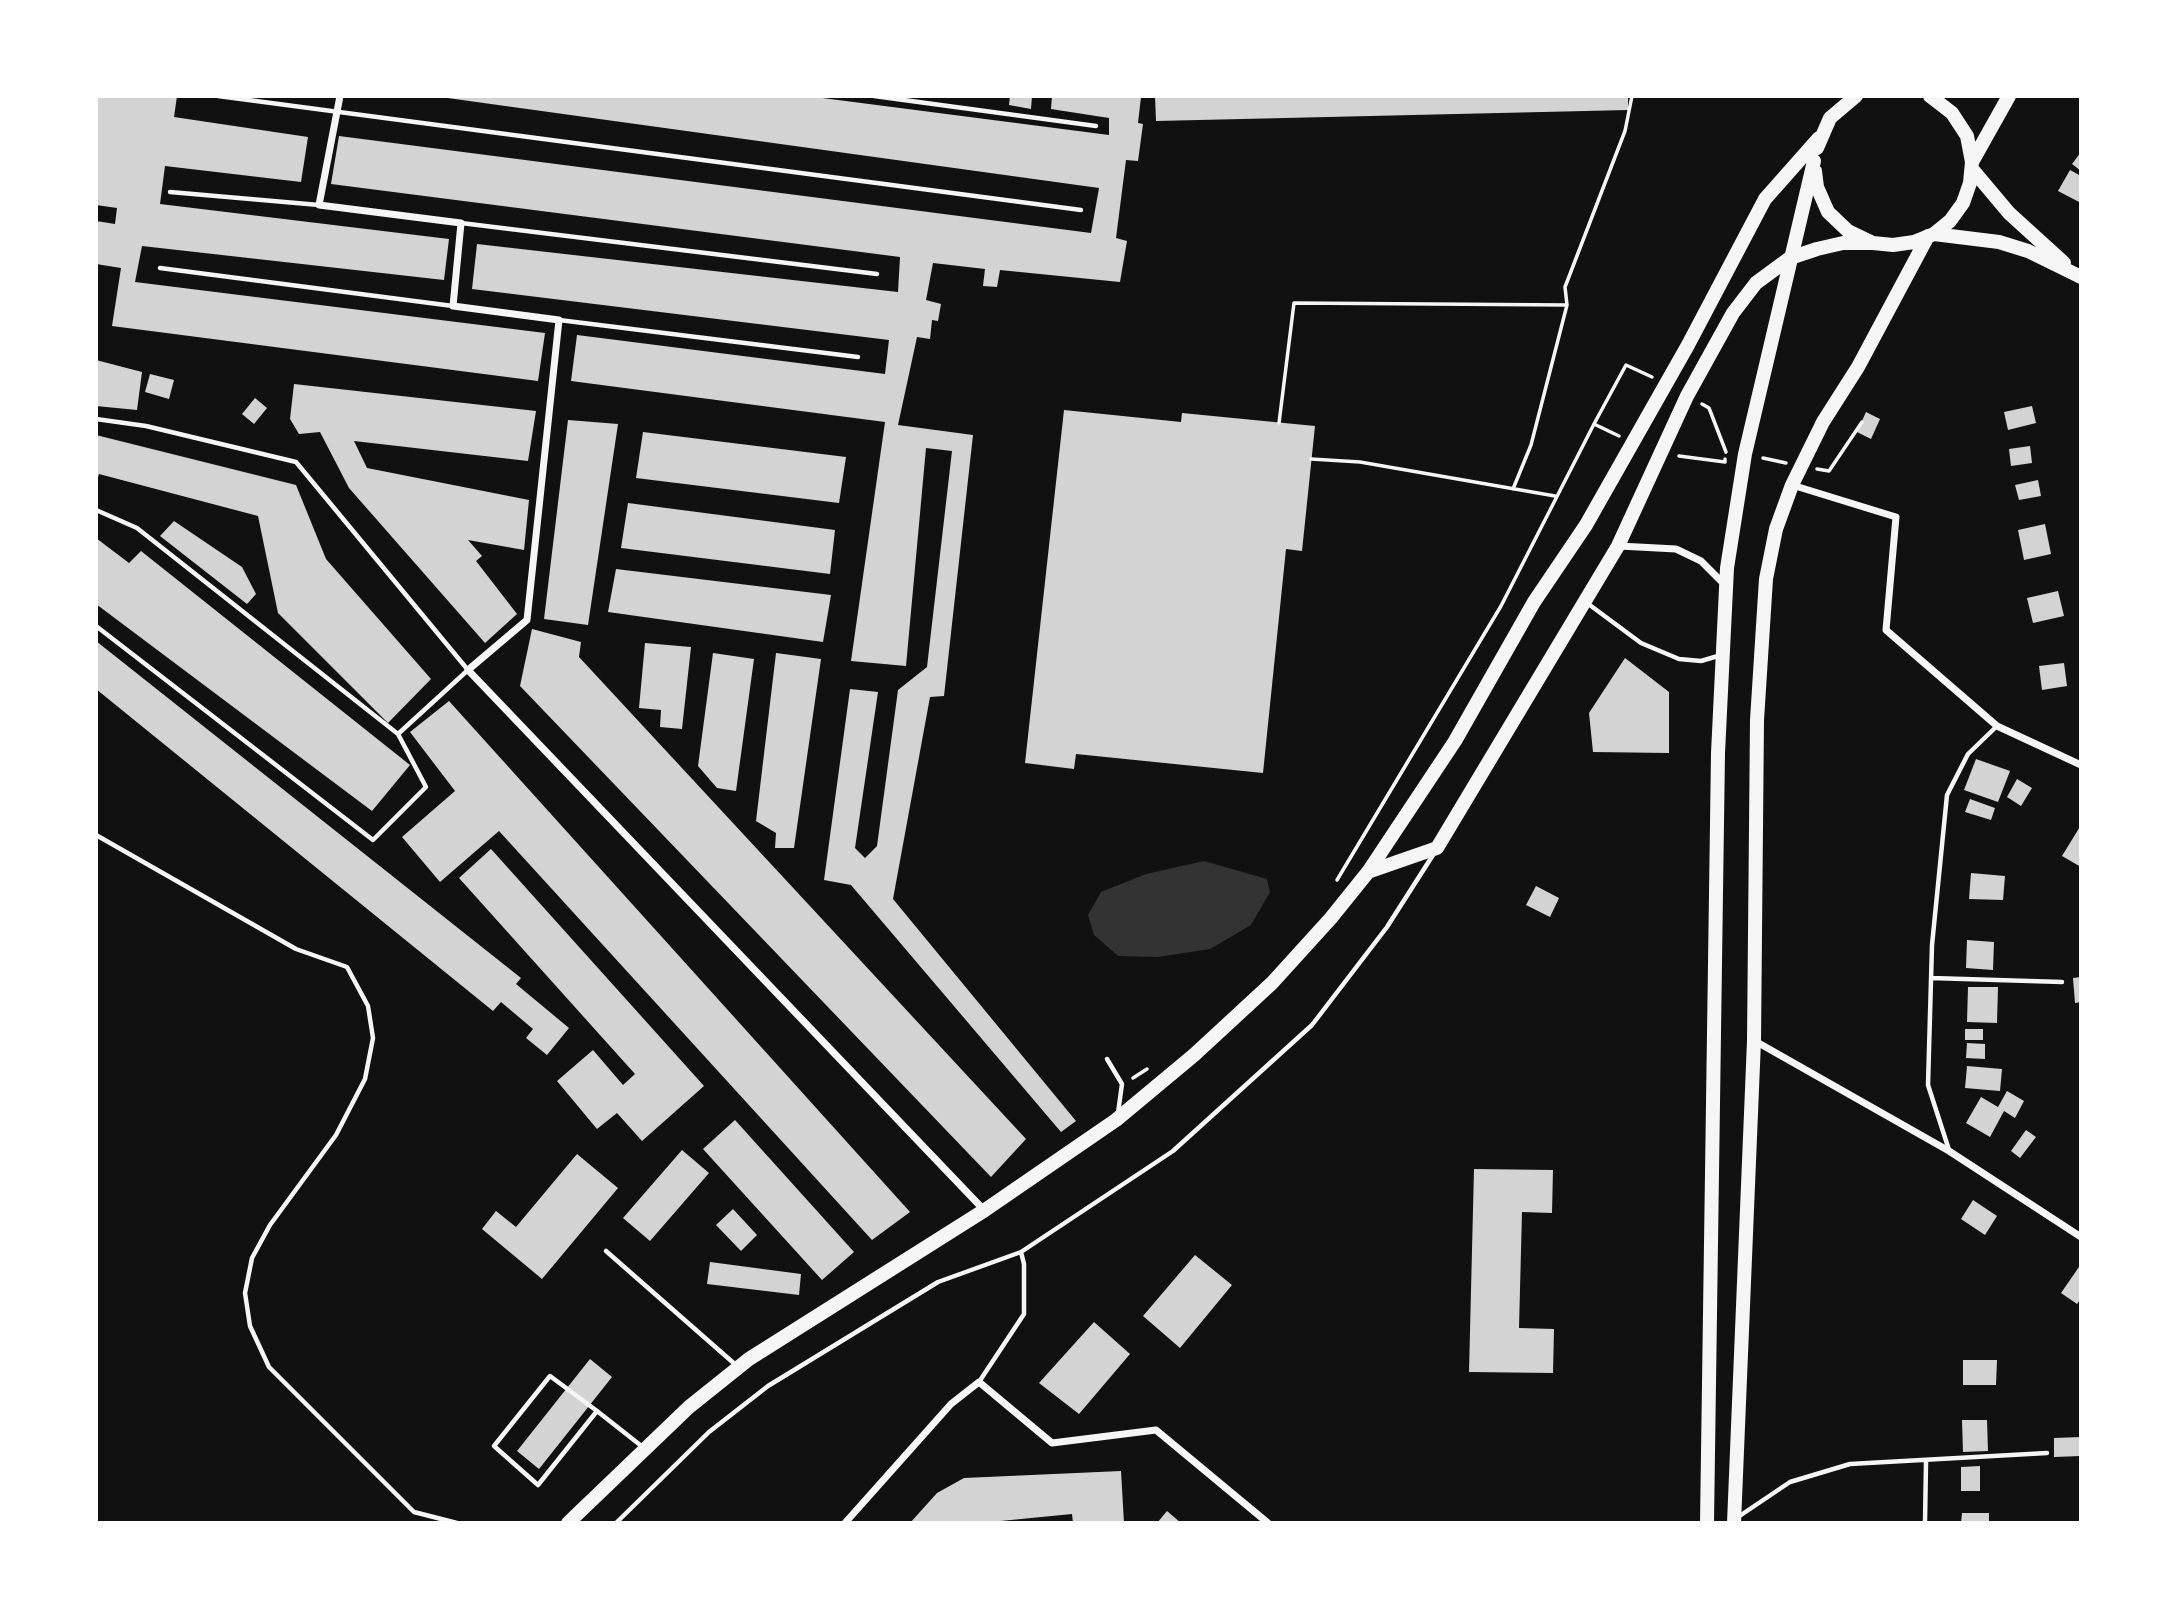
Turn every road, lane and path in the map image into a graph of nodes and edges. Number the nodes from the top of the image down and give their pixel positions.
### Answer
1 (218, 96) edge
2 (340, 96) edge
3 (874, 96) edge
4 (1632, 96) edge
5 (1855, 96) edge
6 (1930, 96) edge
7 (2009, 96) edge
8 (337, 111) junction
9 (1096, 126) dead end
10 (1819, 138) junction
11 (1814, 160) junction
12 (1972, 165) junction
13 (170, 192) dead end
14 (318, 205) junction
15 (1081, 210) dead end
16 (461, 223) junction
17 (1931, 235) junction
18 (1872, 243) junction
19 (1790, 258) junction
20 (160, 268) dead end
21 (877, 274) dead end
22 (2079, 277) edge
23 (1567, 305) junction
24 (453, 306) junction
25 (559, 320) junction
26 (858, 357) dead end
27 (1666, 384) junction
28 (1688, 396) junction
29 (96, 419) edge
30 (1279, 423) dead end
31 (1594, 424) junction
32 (1633, 443) junction
33 (1661, 453) junction
34 (1311, 458) dead end
35 (1792, 485) junction
36 (1513, 489) junction
37 (1555, 496) junction
38 (96, 510) edge
39 (1618, 546) junction
40 (1726, 586) junction
41 (1586, 602) junction
42 (96, 626) edge
43 (1723, 655) junction
44 (468, 670) junction
45 (1997, 726) junction
46 (398, 734) junction
47 (2081, 765) edge
48 (96, 835) edge
49 (1437, 849) junction
50 (1368, 872) junction
51 (1336, 880) dead end
52 (1931, 978) junction
53 (2062, 982) dead end
54 (1754, 1041) junction
55 (1107, 1059) dead end
56 (1155, 1063) dead end
57 (1122, 1084) junction
58 (1116, 1120) junction
59 (1949, 1151) junction
60 (985, 1210) junction
61 (2081, 1237) edge
62 (606, 1251) dead end
63 (1021, 1252) junction
64 (739, 1367) junction
65 (979, 1382) junction
66 (597, 1411) junction
67 (645, 1448) junction
68 (2047, 1453) dead end
69 (1926, 1462) junction
70 (1734, 1521) edge
71 (457, 1523) edge
72 (568, 1523) edge
73 (616, 1523) edge
74 (845, 1523) edge
75 (1268, 1523) edge
76 (1707, 1523) edge
77 (1924, 1523) edge

1 - 8 lane
2 - 8 street
3 - 9 lane
4 - 23 path
5 - 10 main road
6 - 12 main road
7 - 12 main road
8 - 14 street
8 - 15 lane
10 - 11 main road
10 - 27 main road
11 - 18 main road
11 - 19 main road
12 - 17 main road
12 - 22 main road
13 - 14 lane
14 - 16 street
16 - 21 lane
16 - 24 street
17 - 18 main road
17 - 22 main road
17 - 35 main road
18 - 19 main road
19 - 28 main road
19 - 40 main road
20 - 24 lane
23 - 30 path
23 - 36 path
24 - 25 street
25 - 26 lane
25 - 44 street
27 - 31 path
27 - 32 main road
28 - 33 main road
28 - 33 path
29 - 44 lane
31 - 32 path
31 - 37 path
32 - 50 main road
33 - 39 main road
34 - 36 path
35 - 45 street
35 - 54 main road
36 - 37 path
37 - 51 path
38 - 46 lane
39 - 40 street
39 - 41 main road
40 - 43 main road
41 - 43 lane
41 - 49 main road
42 - 46 lane
43 - 76 main road
44 - 46 lane
44 - 60 street
45 - 47 street
45 - 52 lane
48 - 71 lane
49 - 50 main road
49 - 63 lane
50 - 58 main road
52 - 53 lane
52 - 59 lane
54 - 59 street
54 - 70 main road
55 - 57 lane
56 - 57 path
57 - 58 lane
58 - 60 main road
59 - 61 street
60 - 64 main road
62 - 64 lane
63 - 65 lane
63 - 73 lane
64 - 67 main road
65 - 74 street
65 - 75 street
66 - 66 lane
66 - 67 lane
67 - 72 main road
68 - 69 lane
69 - 70 lane
69 - 77 lane

